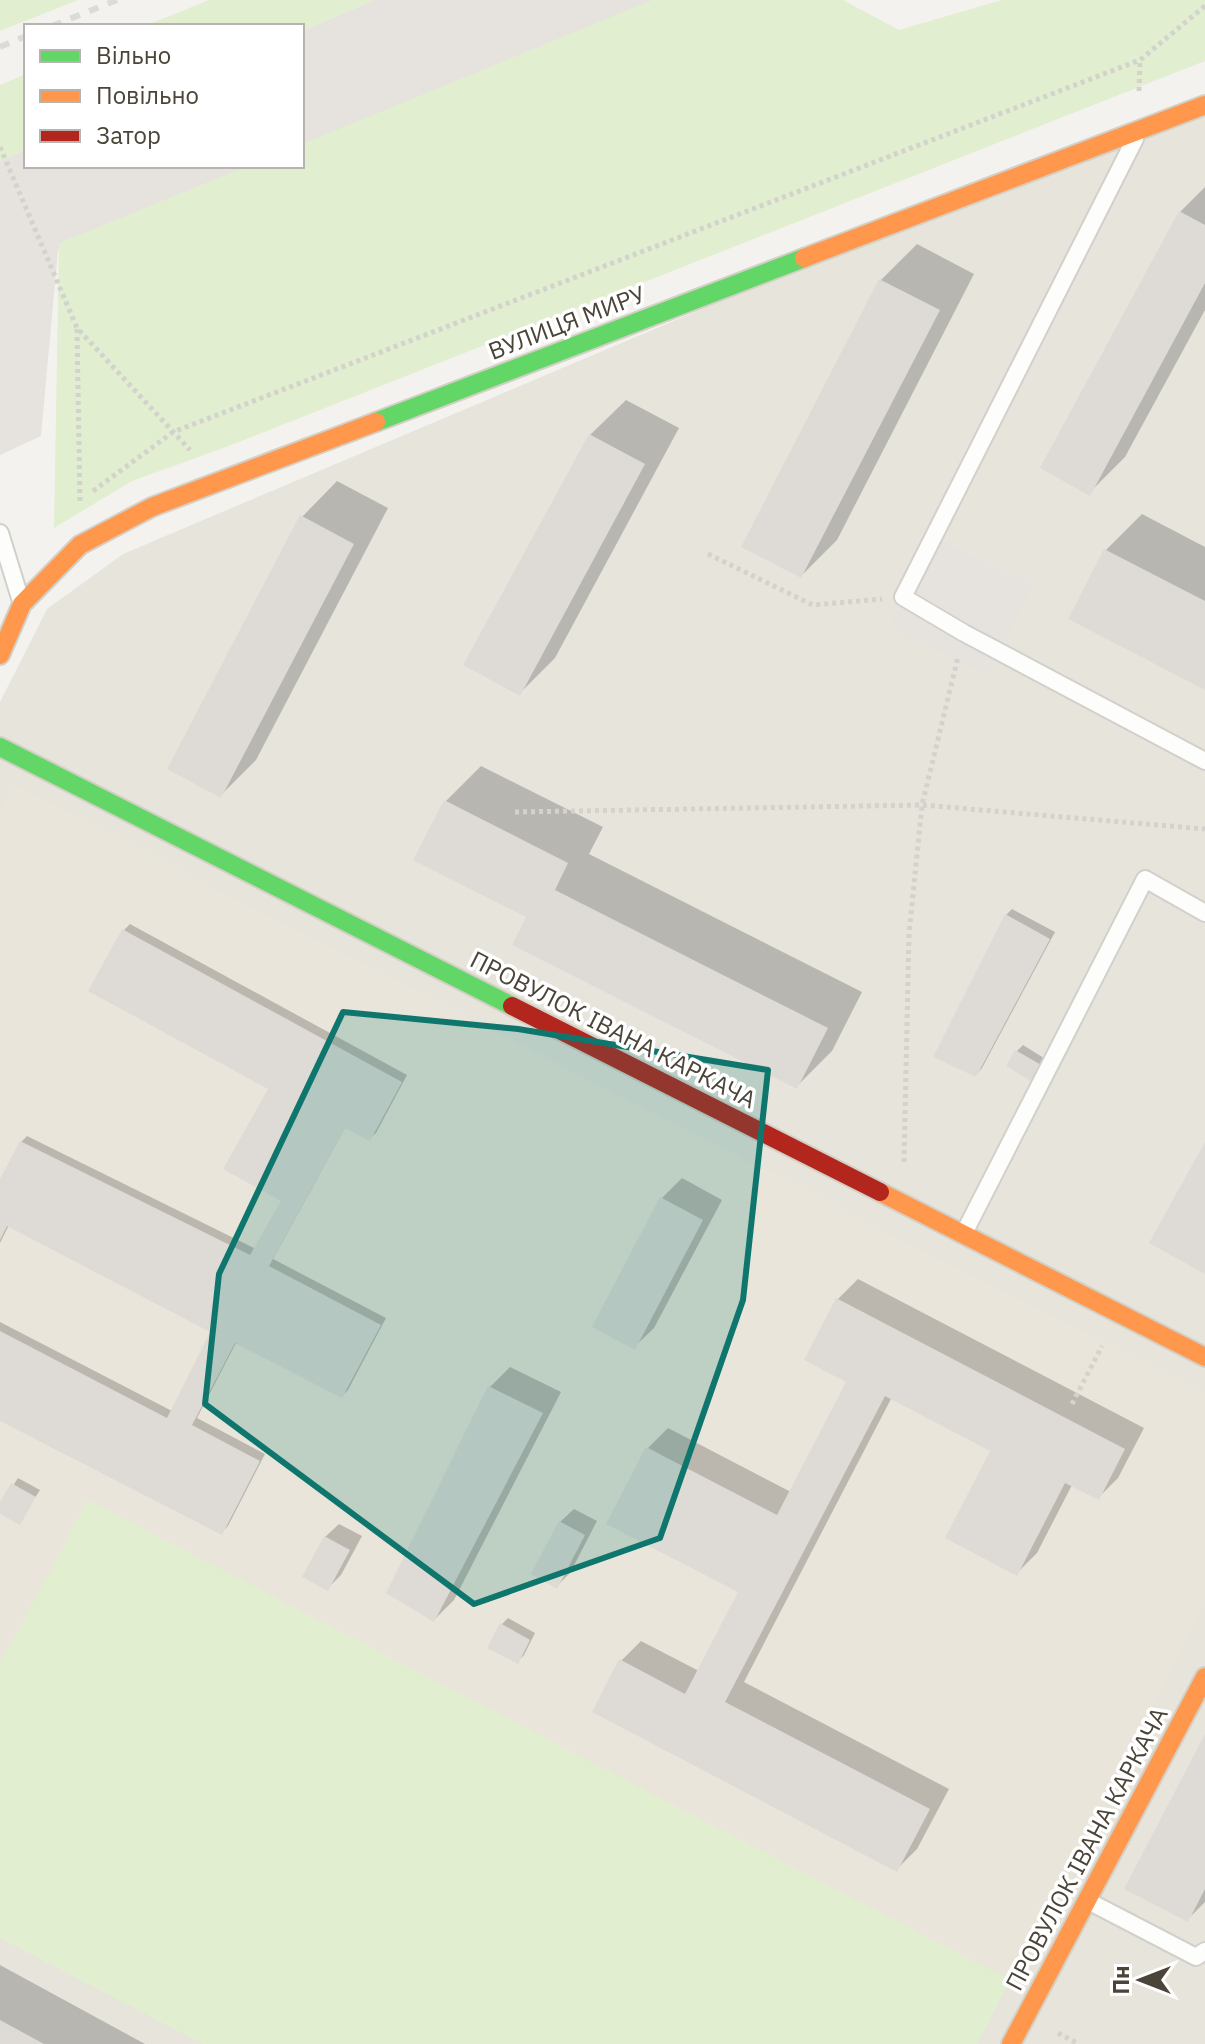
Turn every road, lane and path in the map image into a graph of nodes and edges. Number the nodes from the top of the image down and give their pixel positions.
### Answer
1 (1205, 6) edge
2 (1205, 105) edge
3 (1139, 130) junction
4 (0, 147) edge
5 (77, 328) junction
6 (173, 432) junction
7 (219, 482) junction
8 (80, 501) junction
9 (0, 533) edge
10 (80, 545) junction
11 (708, 554) dead end
12 (903, 597) junction
13 (22, 604) junction
14 (964, 633) junction
15 (0, 655) edge
16 (0, 747) edge
17 (1205, 761) edge
18 (922, 805) junction
19 (515, 812) dead end
20 (1205, 829) edge
21 (1205, 913) edge
22 (904, 1204) junction
23 (964, 1234) junction
24 (1116, 1311) junction
25 (1205, 1357) edge
26 (1072, 1404) dead end
27 (1205, 1677) edge
28 (1086, 1900) junction
29 (1205, 1951) edge
30 (1011, 2044) edge

1 - 6 path
2 - 3 street, ВУЛИЦЯ МИРУ
3 - 7 street, ВУЛИЦЯ МИРУ
3 - 12 lane
4 - 5 path
5 - 6 path
5 - 8 path
6 - 7 path
6 - 8 path
7 - 10 street, ВУЛИЦЯ МИРУ
8 - 10 path
9 - 13 lane
10 - 13 street, ВУЛИЦЯ МИРУ
11 - 12 path
12 - 14 lane
13 - 15 street, ВУЛИЦЯ МИРУ
14 - 17 lane
14 - 18 path
16 - 22 street, ПРОВУЛОК ІВАНА КАРКАЧА
18 - 19 path
18 - 20 path
18 - 22 path
21 - 23 lane
22 - 23 street, ПРОВУЛОК ІВАНА КАРКАЧА
23 - 24 street, ПРОВУЛОК ІВАНА КАРКАЧА
24 - 25 street, ПРОВУЛОК ІВАНА КАРКАЧА
24 - 26 path
27 - 28 street, ПРОВУЛОК ІВАНА КАРКАЧА
28 - 29 lane
28 - 30 street, ПРОВУЛОК ІВАНА КАРКАЧА

